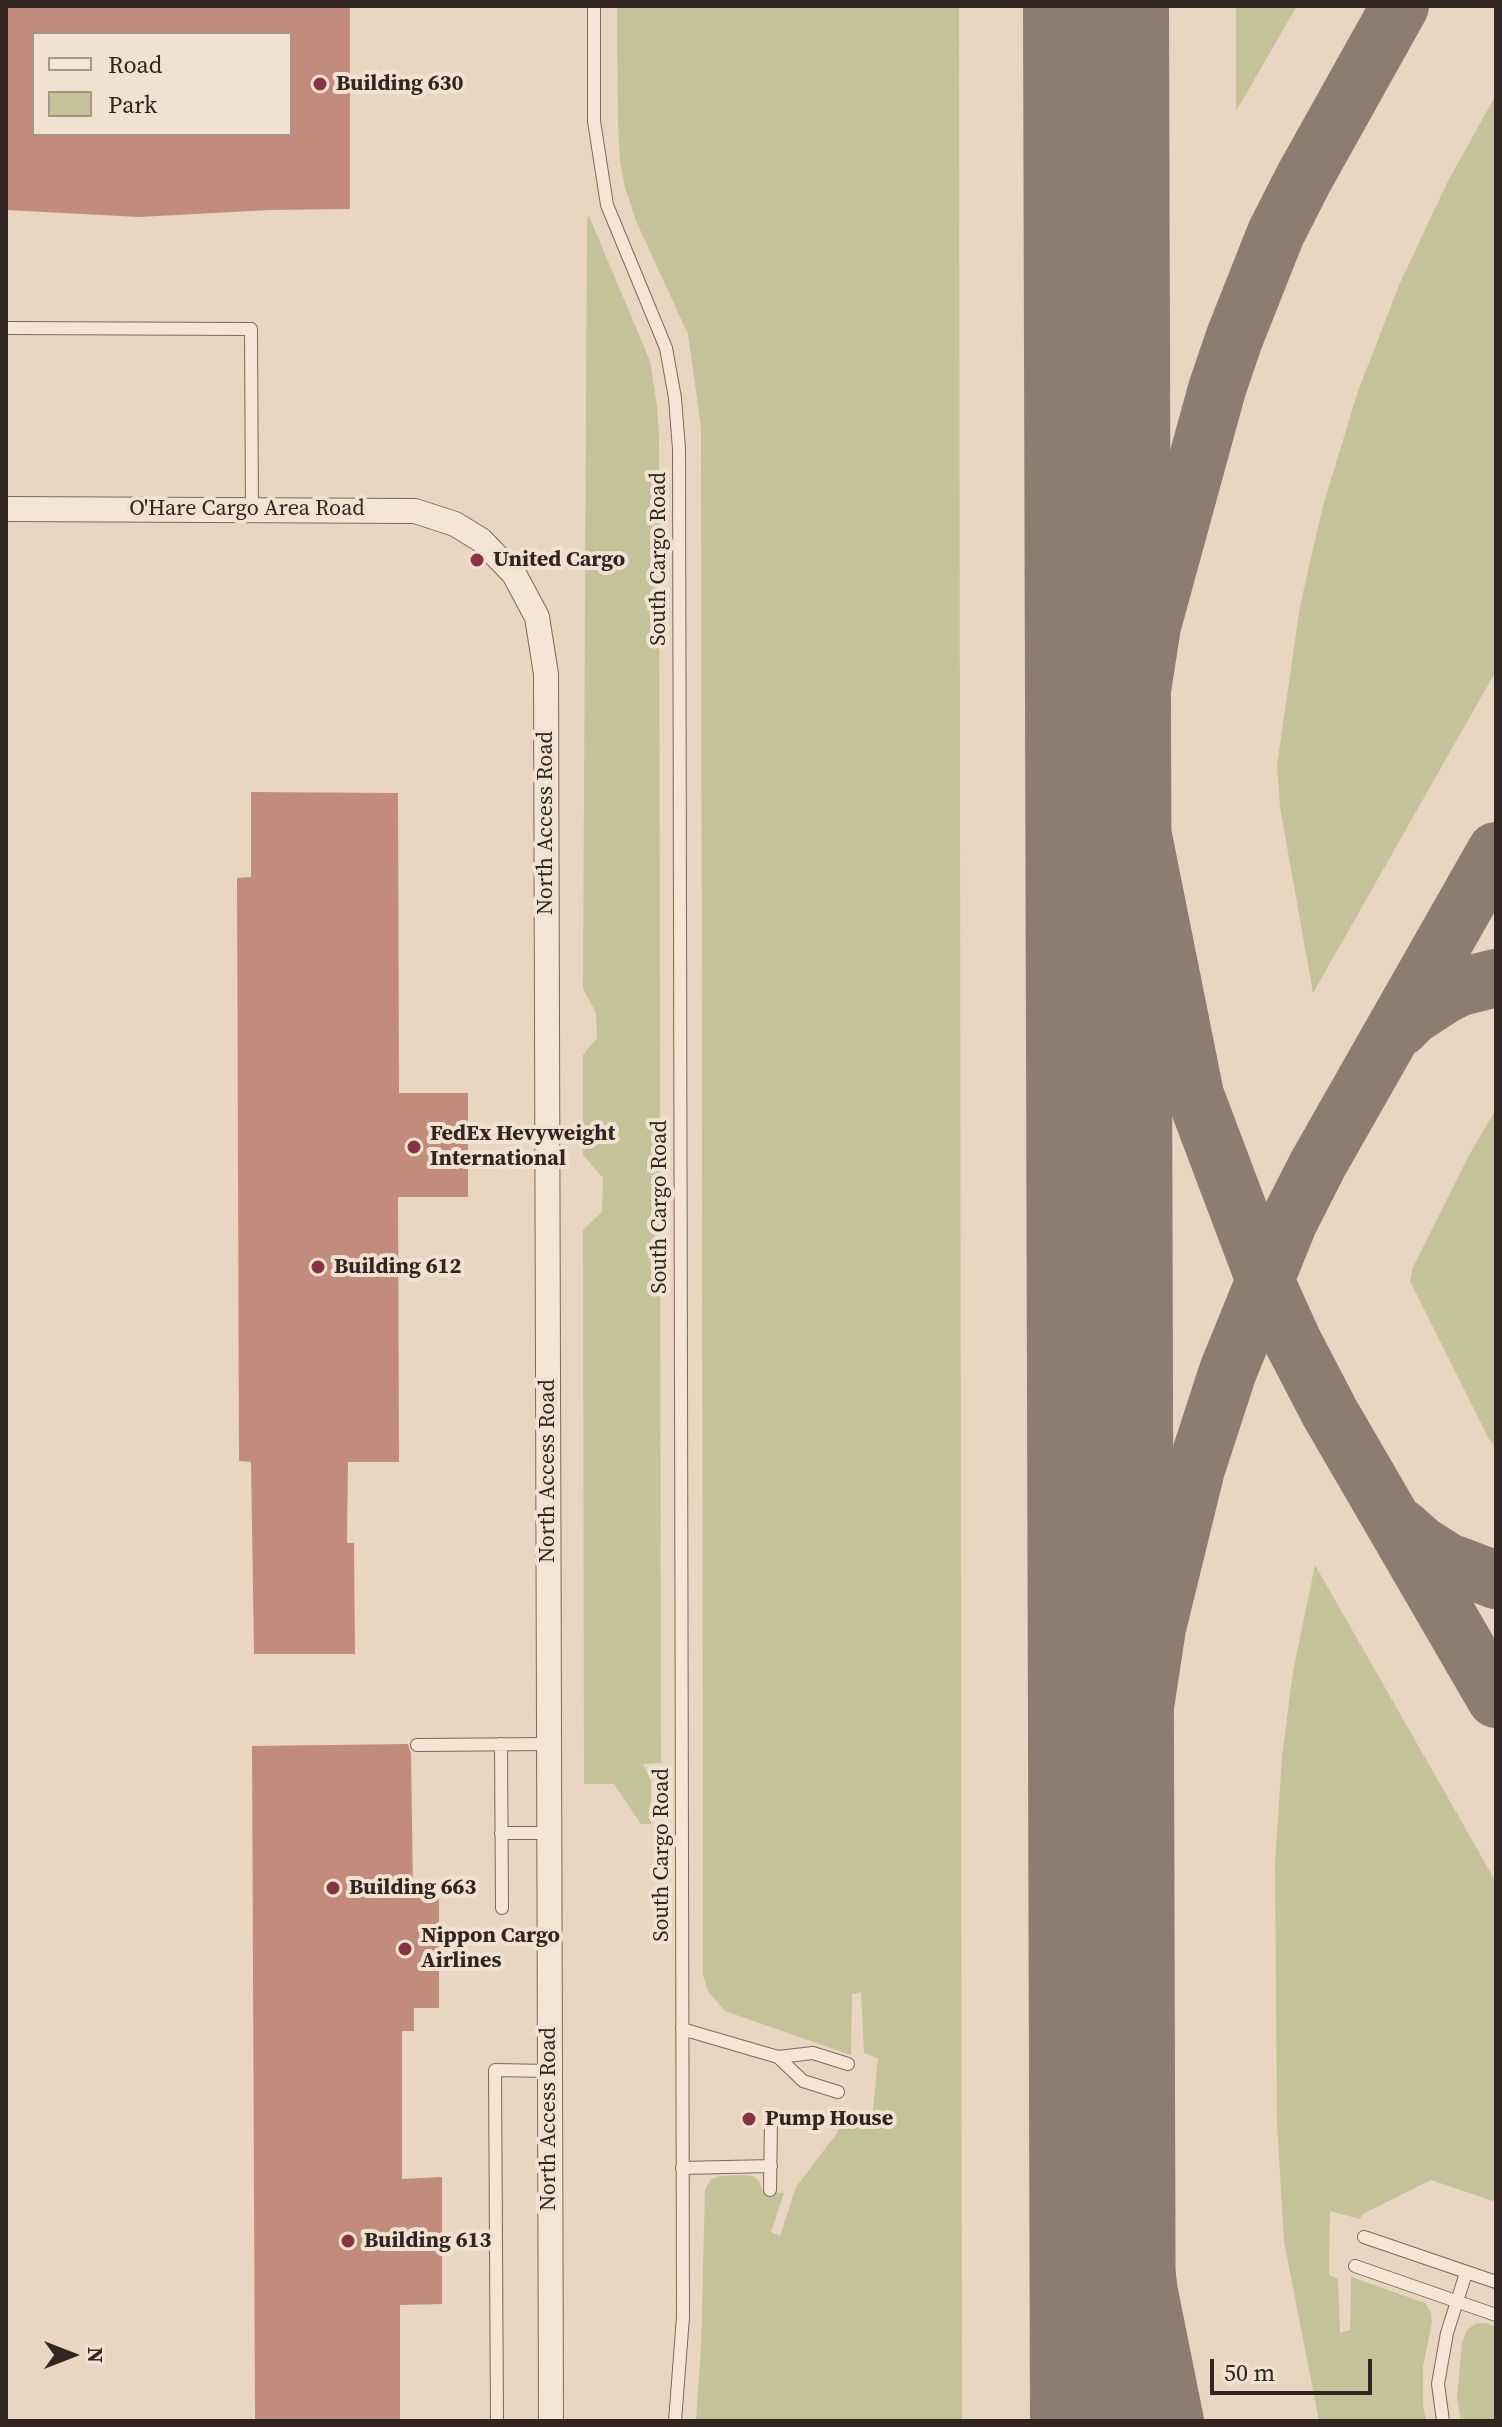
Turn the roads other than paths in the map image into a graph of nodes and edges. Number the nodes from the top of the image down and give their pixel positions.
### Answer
1 (594, 6) edge
2 (6, 328) edge
3 (6, 509) edge
4 (252, 510) junction
5 (481, 540) joint
6 (501, 1744) junction
7 (549, 1744) junction
8 (417, 1745) dead end
9 (501, 1833) junction
10 (549, 1833) junction
11 (502, 1908) dead end
12 (682, 2029) junction
13 (778, 2057) junction
14 (848, 2064) dead end
15 (549, 2071) junction
16 (838, 2092) dead end
17 (771, 2120) dead end
18 (771, 2166) junction
19 (682, 2168) junction
20 (770, 2190) dead end
21 (1364, 2237) dead end
22 (1355, 2266) dead end
23 (1466, 2273) junction
24 (1496, 2282) edge
25 (1457, 2301) junction
26 (1496, 2315) edge
27 (497, 2421) edge
28 (551, 2421) edge
29 (675, 2421) edge
30 (1443, 2421) edge

1 - 12 lane, South Cargo Road
2 - 4 lane
3 - 4 street, O'Hare Cargo Area Road
4 - 5 street, O'Hare Cargo Area Road
5 - 7 street, North Access Road
6 - 7 lane
6 - 8 lane
6 - 9 lane
7 - 10 street, North Access Road
9 - 10 lane
9 - 11 lane
10 - 15 street, North Access Road
12 - 13 lane
12 - 19 lane, South Cargo Road
13 - 14 lane
13 - 16 lane
15 - 27 lane
15 - 28 street, North Access Road
17 - 18 lane
18 - 19 lane
18 - 20 lane
19 - 29 lane, South Cargo Road
21 - 23 lane
22 - 25 lane
23 - 24 lane
23 - 25 lane
25 - 26 lane
25 - 30 lane

